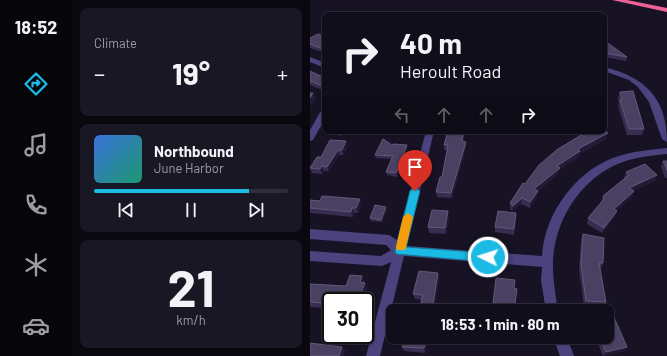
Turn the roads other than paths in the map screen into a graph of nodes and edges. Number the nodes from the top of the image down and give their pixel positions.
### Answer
1 (616, 0) edge
2 (636, 0) edge
3 (667, 5) edge
4 (667, 10) edge
5 (310, 59) edge
6 (322, 65) edge
7 (607, 70) edge
8 (322, 116) edge
9 (429, 134) edge
10 (310, 138) edge
11 (667, 139) edge
12 (667, 151) edge
13 (310, 234) edge
14 (400, 251) junction
15 (310, 256) edge
16 (546, 262) junction
17 (551, 304) edge
18 (563, 344) edge
19 (373, 356) edge
20 (567, 356) edge

1 - 4 highway
2 - 3 highway
5 - 6 street
7 - 11 street
8 - 10 street
9 - 14 street
12 - 16 street
13 - 14 street
14 - 15 street
14 - 16 street
14 - 19 street
16 - 17 street
18 - 20 street

